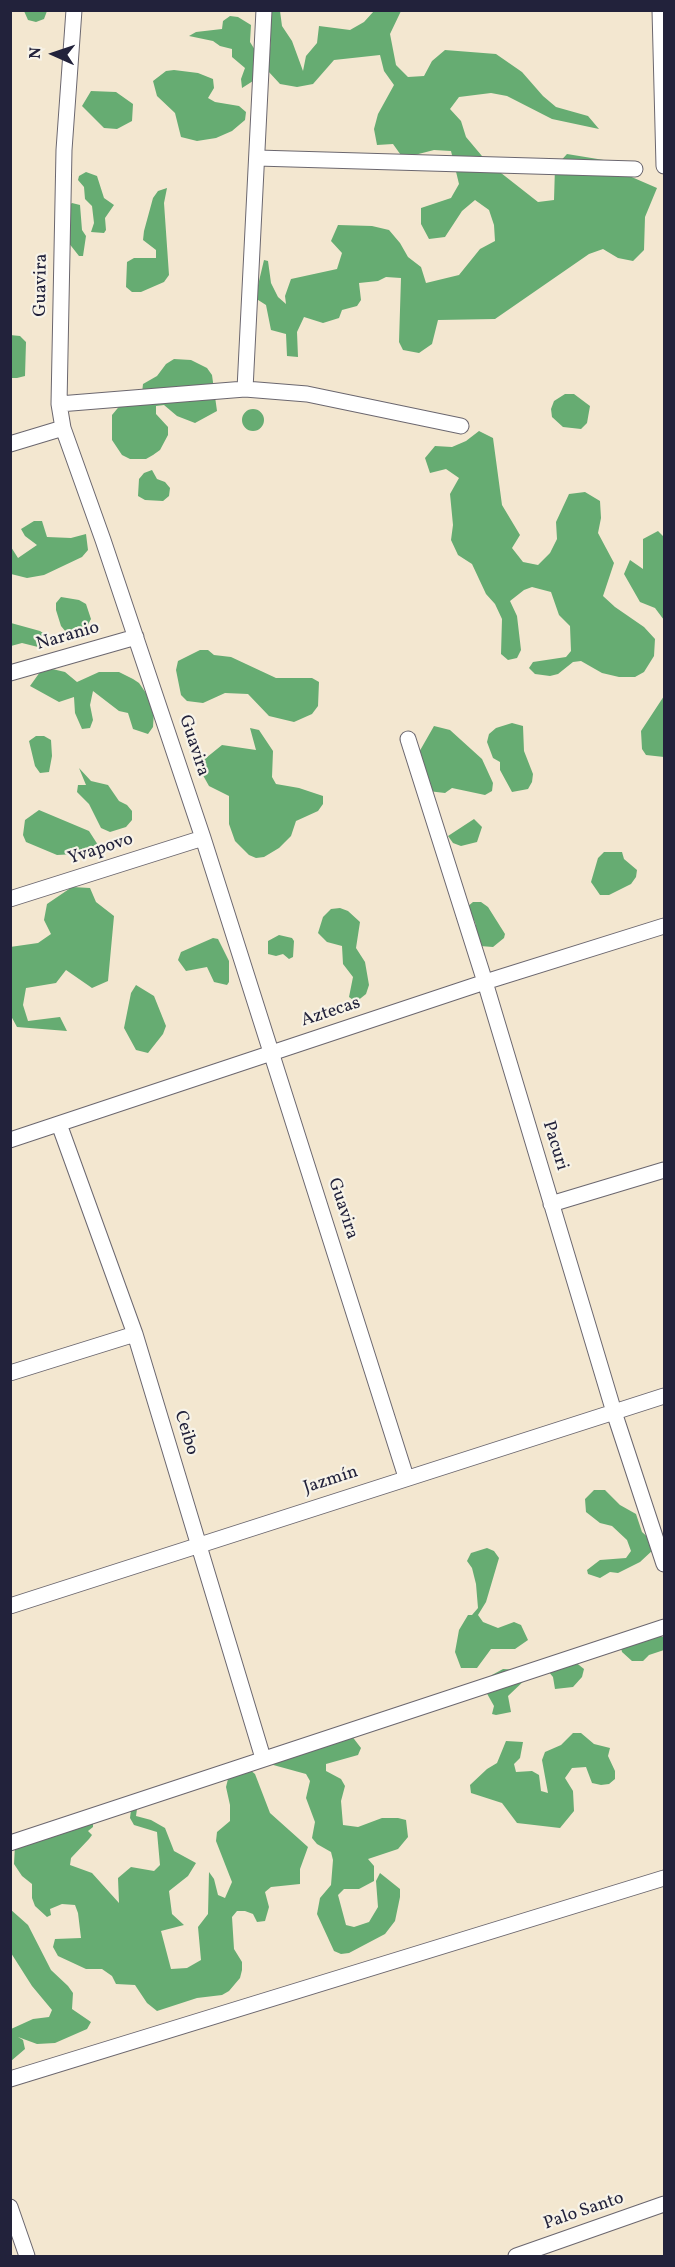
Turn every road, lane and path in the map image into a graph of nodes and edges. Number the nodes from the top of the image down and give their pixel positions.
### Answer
1 (74, 10) edge
2 (264, 10) edge
3 (660, 10) edge
4 (257, 158) junction
5 (664, 166) edge
6 (634, 169) dead end
7 (245, 389) junction
8 (59, 404) junction
9 (461, 426) dead end
10 (63, 428) junction
11 (10, 444) edge
12 (136, 637) junction
13 (10, 674) edge
14 (408, 739) dead end
15 (203, 838) junction
16 (10, 899) edge
17 (664, 926) edge
18 (485, 982) junction
19 (272, 1053) junction
20 (59, 1124) junction
21 (10, 1140) edge
22 (664, 1170) edge
23 (551, 1204) junction
24 (135, 1334) junction
25 (10, 1373) edge
26 (664, 1396) edge
27 (614, 1412) junction
28 (406, 1478) junction
29 (198, 1545) junction
30 (664, 1564) edge
31 (10, 1606) edge
32 (664, 1627) edge
33 (263, 1758) junction
34 (10, 1843) edge
35 (664, 1878) edge
36 (10, 2079) edge
37 (664, 2204) edge
38 (10, 2207) edge
39 (27, 2256) edge
40 (516, 2256) edge

1 - 8 street, Guavira
2 - 4 street
3 - 5 street
4 - 6 street
4 - 7 street
7 - 8 street
7 - 9 street
8 - 10 street, Guavira
10 - 11 street
10 - 12 street, Guavira
12 - 13 street, Naranio
12 - 15 street, Guavira
14 - 18 street, Pacuri
15 - 16 street, Yvapovo
15 - 19 street, Guavira
17 - 18 street, Aztecas
18 - 19 street, Aztecas
18 - 23 street, Pacuri
19 - 20 street, Aztecas
19 - 28 street, Guavira
20 - 21 street, Aztecas
20 - 24 street, Ceibo
22 - 23 street
23 - 27 street, Pacuri
24 - 25 street
24 - 29 street, Ceibo
26 - 27 street, Jazmín
27 - 28 street, Jazmín
27 - 30 street, Pacuri
28 - 29 street, Jazmín
29 - 31 street, Jazmín
29 - 33 street, Ceibo
32 - 33 street
33 - 34 street
35 - 36 street
37 - 40 street, Palo Santo
38 - 39 street

